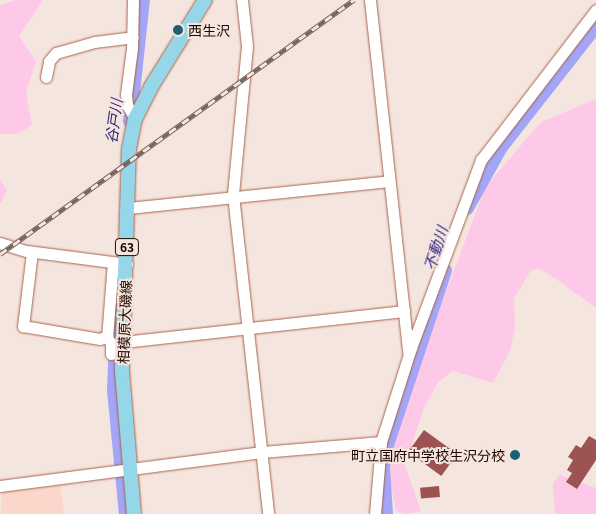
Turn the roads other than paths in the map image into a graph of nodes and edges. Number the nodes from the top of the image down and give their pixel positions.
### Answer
1 (133, 0) edge
2 (205, 0) edge
3 (242, 0) edge
4 (370, 0) edge
5 (596, 10) edge
6 (133, 37) junction
7 (46, 77) dead end
8 (132, 113) junction
9 (389, 181) junction
10 (232, 195) junction
11 (129, 208) junction
12 (0, 243) edge
13 (32, 252) junction
14 (120, 263) junction
15 (404, 312) junction
16 (248, 329) junction
17 (107, 336) junction
18 (123, 342) junction
19 (111, 354) dead end
20 (409, 356) junction
21 (381, 442) junction
22 (262, 452) junction
23 (125, 469) junction
24 (0, 486) edge
25 (134, 514) edge
26 (268, 514) edge
27 (375, 514) edge

1 - 6 street
2 - 8 main road, 相模原大磯線 / 63
3 - 10 street
4 - 9 street
5 - 20 street
6 - 7 street
6 - 8 street
8 - 11 main road, 相模原大磯線 / 63
9 - 10 street
9 - 15 street
10 - 11 street
10 - 16 street
11 - 14 main road, 相模原大磯線 / 63
12 - 13 street
13 - 14 street
13 - 17 street
14 - 17 street
14 - 18 main road, 相模原大磯線 / 63
15 - 16 street
15 - 20 street
16 - 18 street
16 - 22 street
17 - 19 street
18 - 23 main road, 相模原大磯線 / 63
20 - 21 street
21 - 22 street
21 - 27 street
22 - 23 street
22 - 26 street
23 - 24 street
23 - 25 main road, 相模原大磯線 / 63

